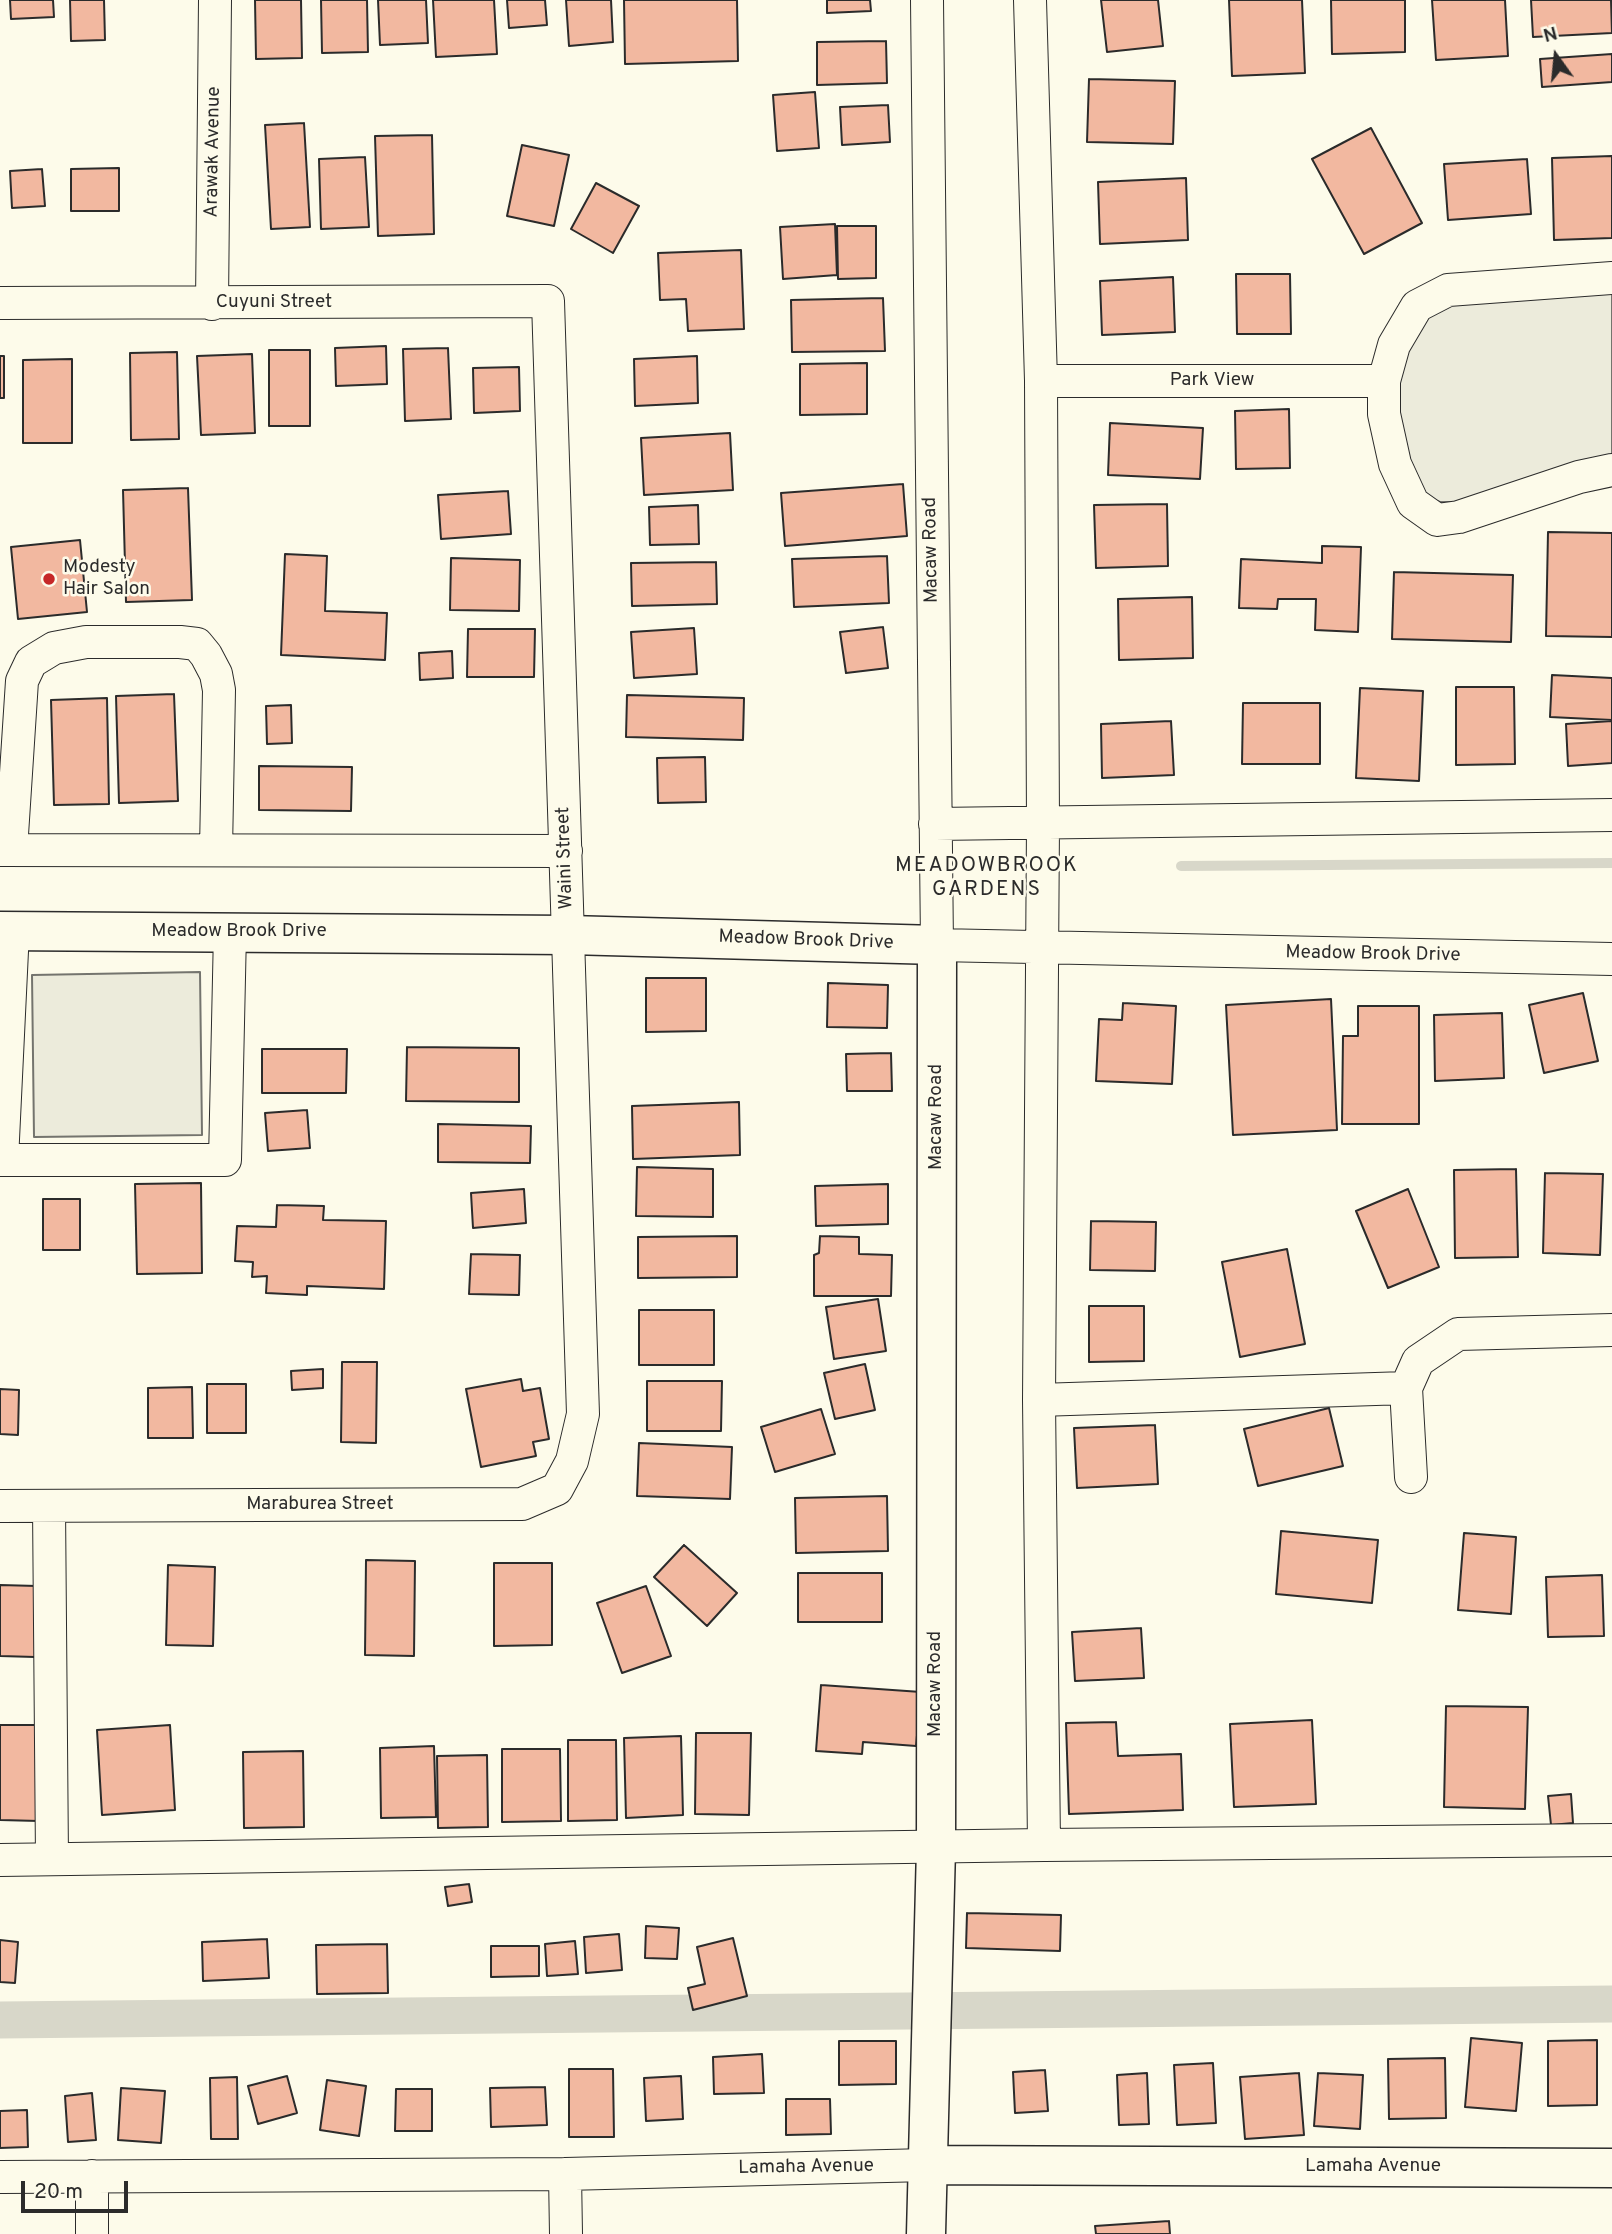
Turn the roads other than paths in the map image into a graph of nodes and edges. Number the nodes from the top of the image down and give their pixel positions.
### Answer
1 (215, 0) edge
2 (927, 0) edge
3 (1030, 0) edge
4 (1612, 278) edge
5 (548, 301) joint
6 (0, 303) edge
7 (212, 304) junction
8 (1041, 381) junction
9 (1384, 381) junction
10 (1612, 470) edge
11 (1612, 815) edge
12 (935, 824) junction
13 (1043, 824) junction
14 (5, 850) edge
15 (216, 850) junction
16 (566, 851) junction
17 (6, 931) edge
18 (230, 932) junction
19 (569, 935) junction
20 (937, 945) junction
21 (1041, 948) junction
22 (1612, 959) edge
23 (1612, 1330) edge
24 (1406, 1388) junction
25 (1039, 1400) junction
26 (583, 1414) joint
27 (1411, 1477) dead end
28 (0, 1506) edge
29 (49, 1506) junction
30 (1612, 1840) edge
31 (1044, 1845) junction
32 (936, 1848) junction
33 (52, 1859) junction
34 (0, 1860) edge
35 (927, 2165) junction
36 (1612, 2168) edge
37 (565, 2174) junction
38 (92, 2176) junction
39 (0, 2177) edge
40 (92, 2234) edge
41 (566, 2234) edge
42 (926, 2234) edge

1 - 7 street, Arawak Avenue
2 - 12 street, Macaw Road
3 - 8 street
4 - 9 street
5 - 7 street, Cuyuni Street
5 - 16 street, Waini Street
6 - 7 street, Cuyuni Street
8 - 9 street, Park View
8 - 13 street
9 - 10 street
11 - 13 street
12 - 13 street
12 - 20 street, Macaw Road
13 - 21 street
14 - 15 street
14 - 15 street
15 - 16 street
16 - 19 street, Waini Street
17 - 18 street, Meadow Brook Drive
17 - 18 street
18 - 19 street, Meadow Brook Drive
19 - 20 street, Meadow Brook Drive
19 - 26 street, Waini Street
20 - 21 street, Meadow Brook Drive
20 - 32 street, Macaw Road
21 - 22 street, Meadow Brook Drive
21 - 25 street
23 - 24 street
24 - 25 street
24 - 27 street
25 - 31 street
26 - 29 street, Maraburea Street
28 - 29 street, Maraburea Street
29 - 33 street
30 - 31 street
31 - 32 street
32 - 33 street
32 - 35 street, Macaw Road
33 - 34 street
35 - 36 street, Lamaha Avenue
35 - 37 street, Lamaha Avenue
35 - 42 street, Macaw Road
37 - 38 street, Lamaha Avenue
37 - 41 street
38 - 39 street, Lamaha Avenue
38 - 40 street

